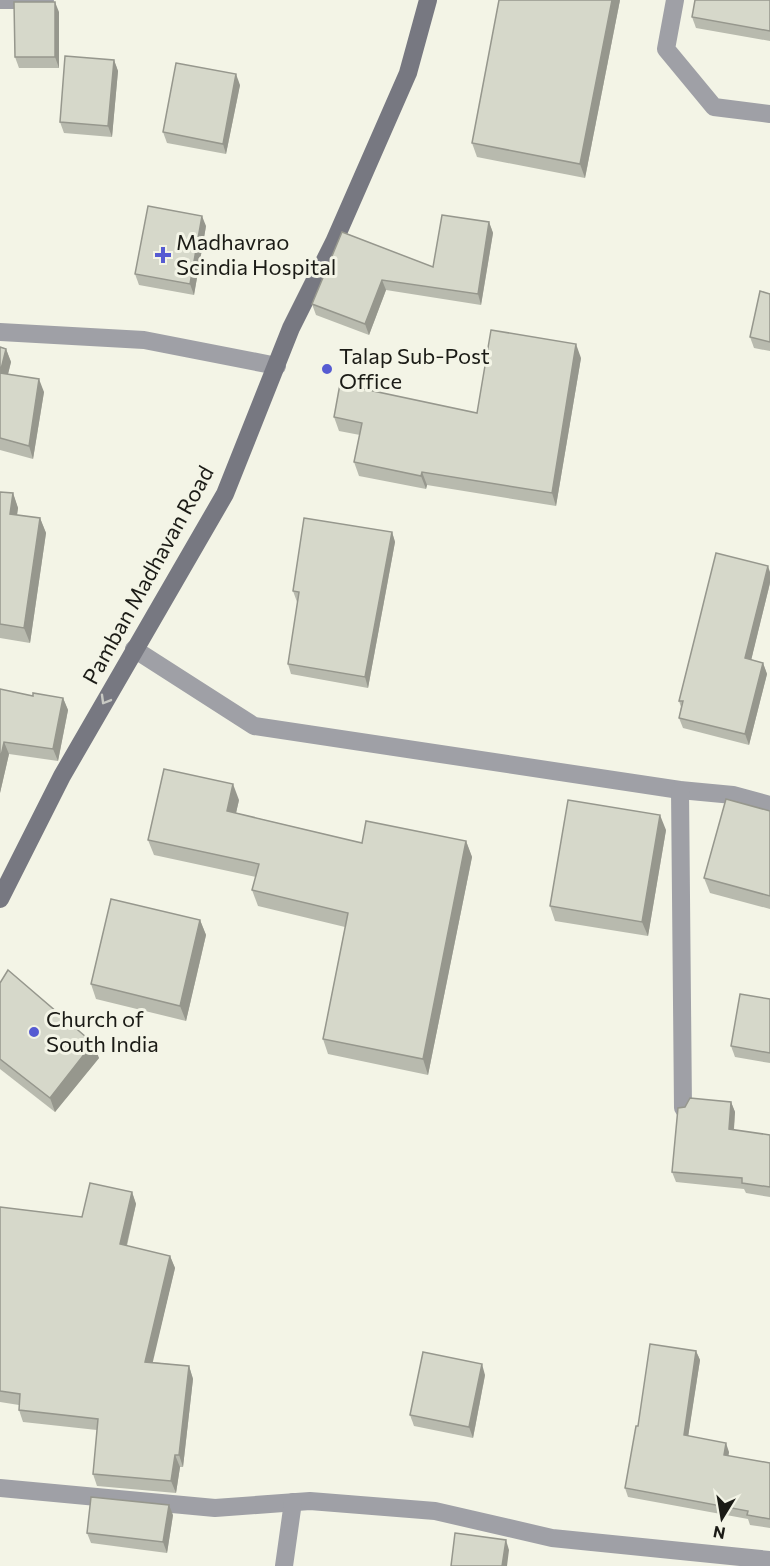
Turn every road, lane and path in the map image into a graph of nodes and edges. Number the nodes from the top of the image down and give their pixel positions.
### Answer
1 (0, 0) edge
2 (45, 0) edge
3 (428, 0) edge
4 (675, 0) edge
5 (770, 114) edge
6 (0, 332) edge
7 (276, 366) junction
8 (134, 649) junction
9 (680, 790) junction
10 (770, 805) edge
11 (0, 899) edge
12 (683, 1108) edge
13 (0, 1488) edge
14 (293, 1502) junction
15 (770, 1560) edge
16 (284, 1566) edge

1 - 2 street
3 - 7 main road, Pamban Madhavan Road
4 - 5 street
6 - 7 street
7 - 8 main road, Pamban Madhavan Road
8 - 9 street
8 -> 11 main road, Pamban Madhavan Road
9 - 10 street
9 - 12 street
13 - 14 street
14 - 15 street
14 - 16 street

